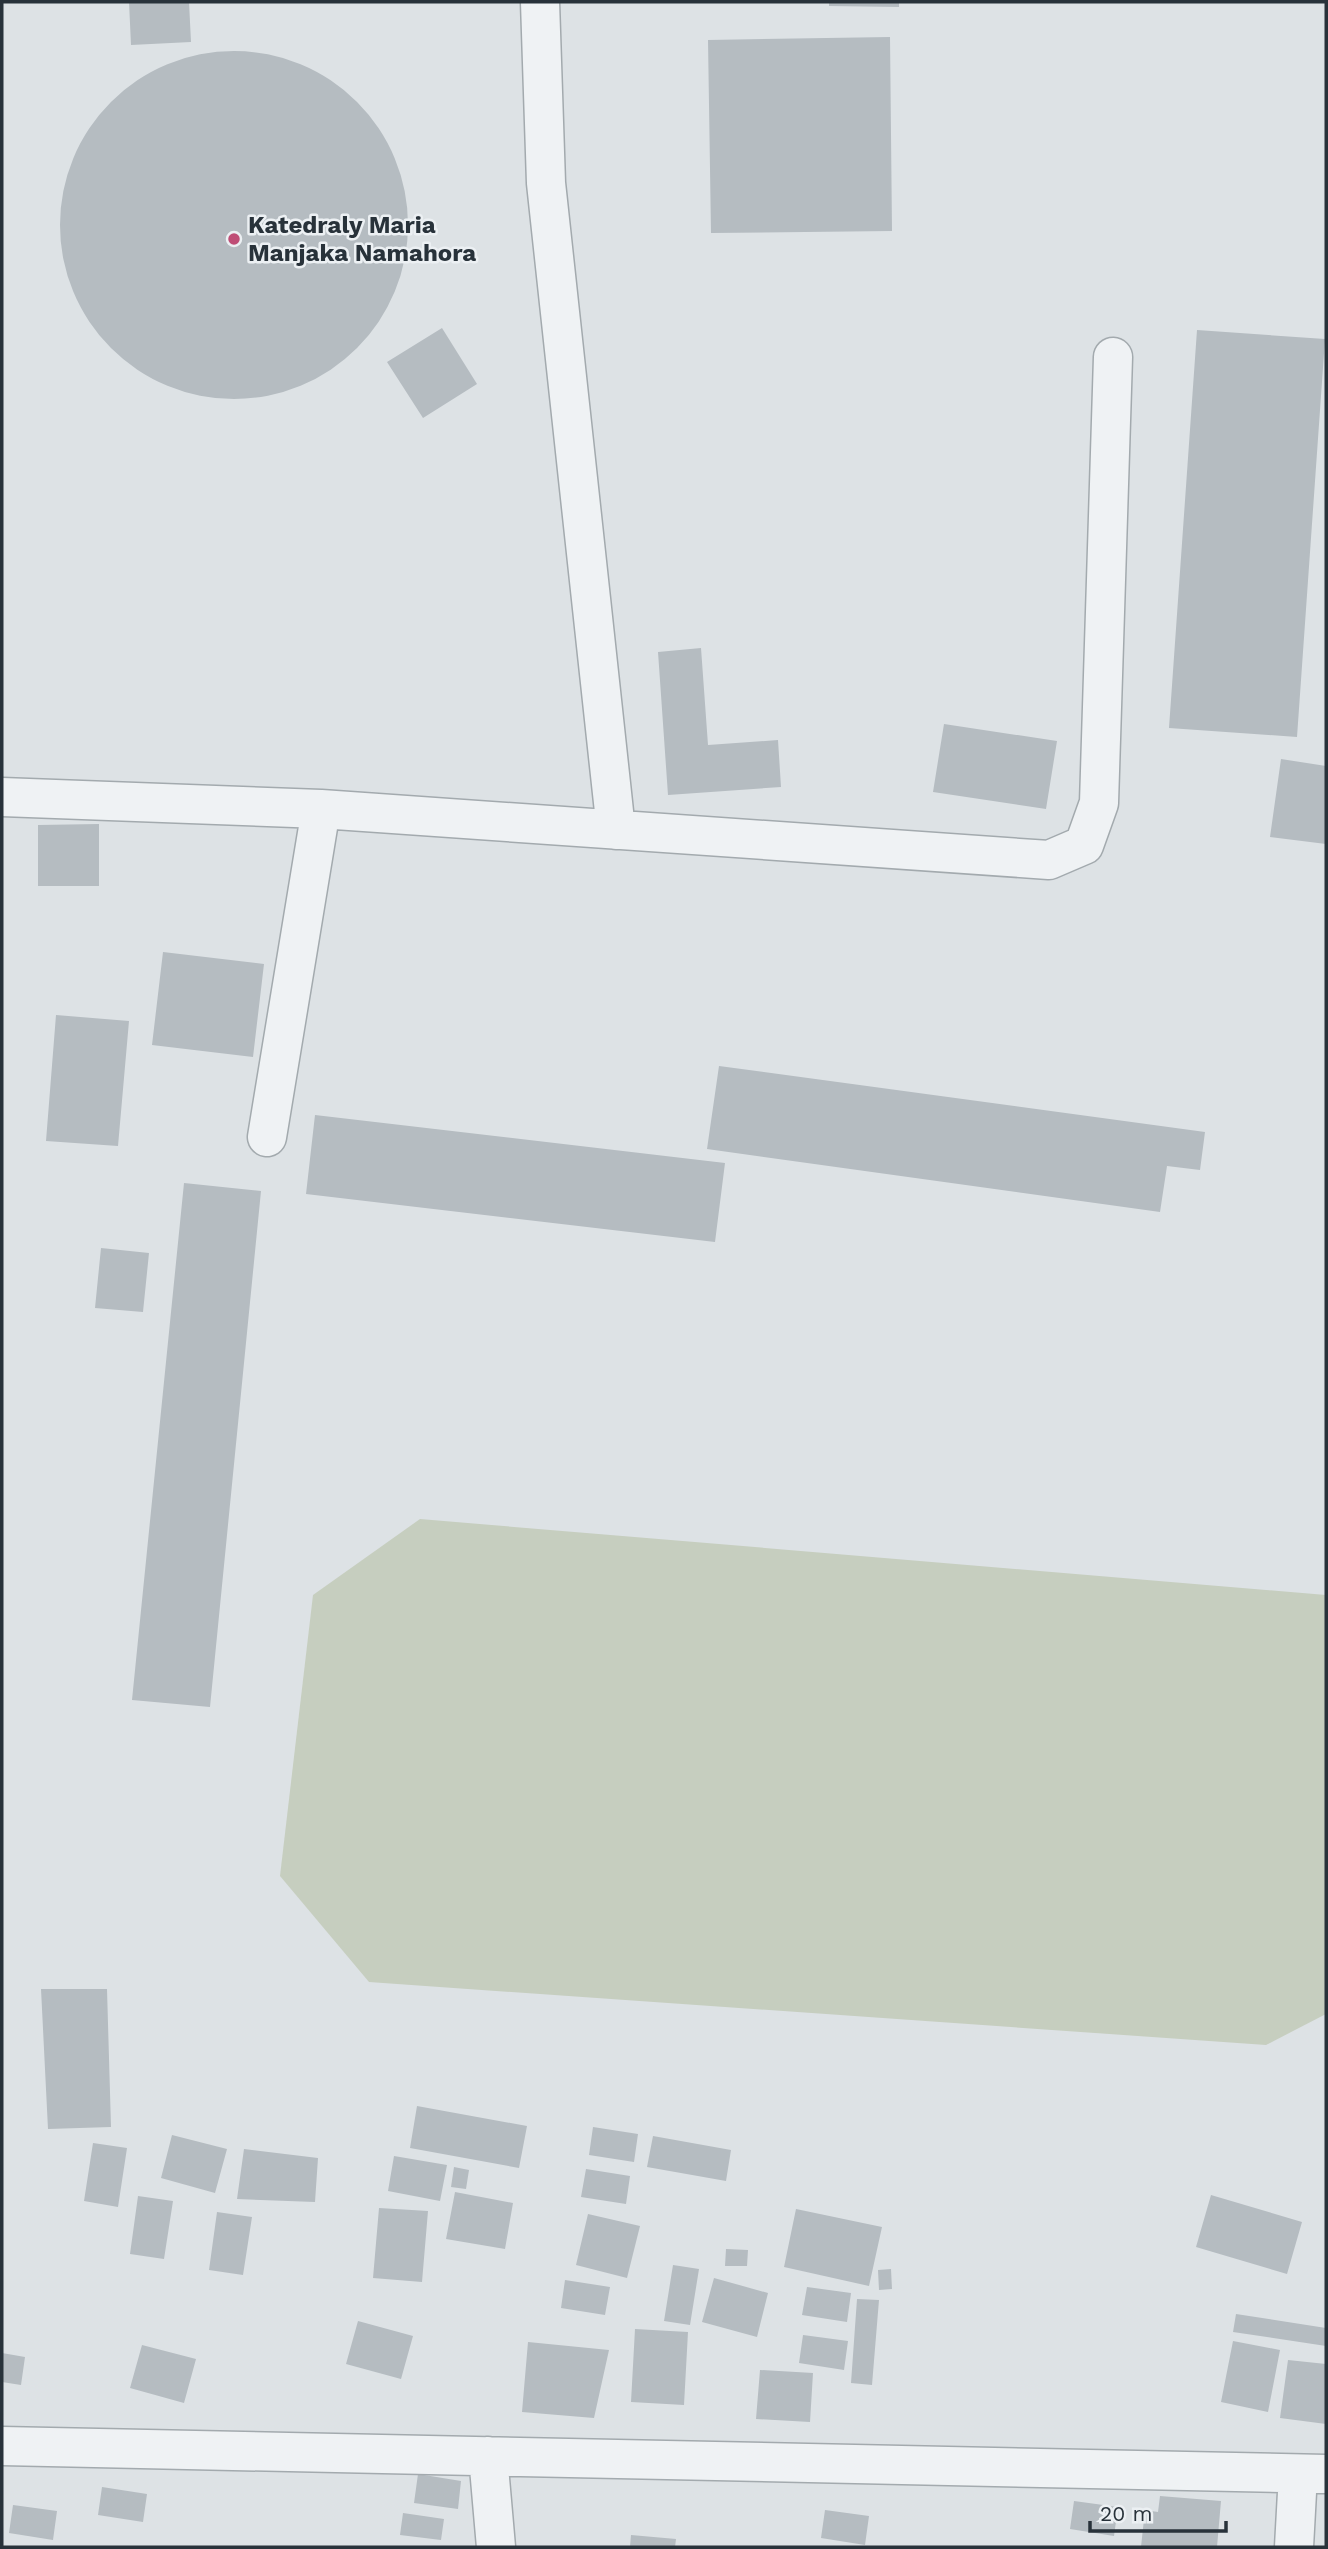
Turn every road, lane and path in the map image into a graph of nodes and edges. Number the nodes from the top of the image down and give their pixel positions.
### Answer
1 (540, 2) edge
2 (1113, 358) dead end
3 (2, 797) edge
4 (321, 809) junction
5 (616, 830) junction
6 (267, 1137) dead end
7 (2, 2446) edge
8 (488, 2456) junction
9 (1312, 2474) edge
10 (496, 2547) edge
11 (1294, 2547) edge

1 - 5 street
2 - 5 street
3 - 4 street
4 - 5 street
4 - 6 street
7 - 8 street
8 - 9 street
8 - 10 street
9 - 11 street

